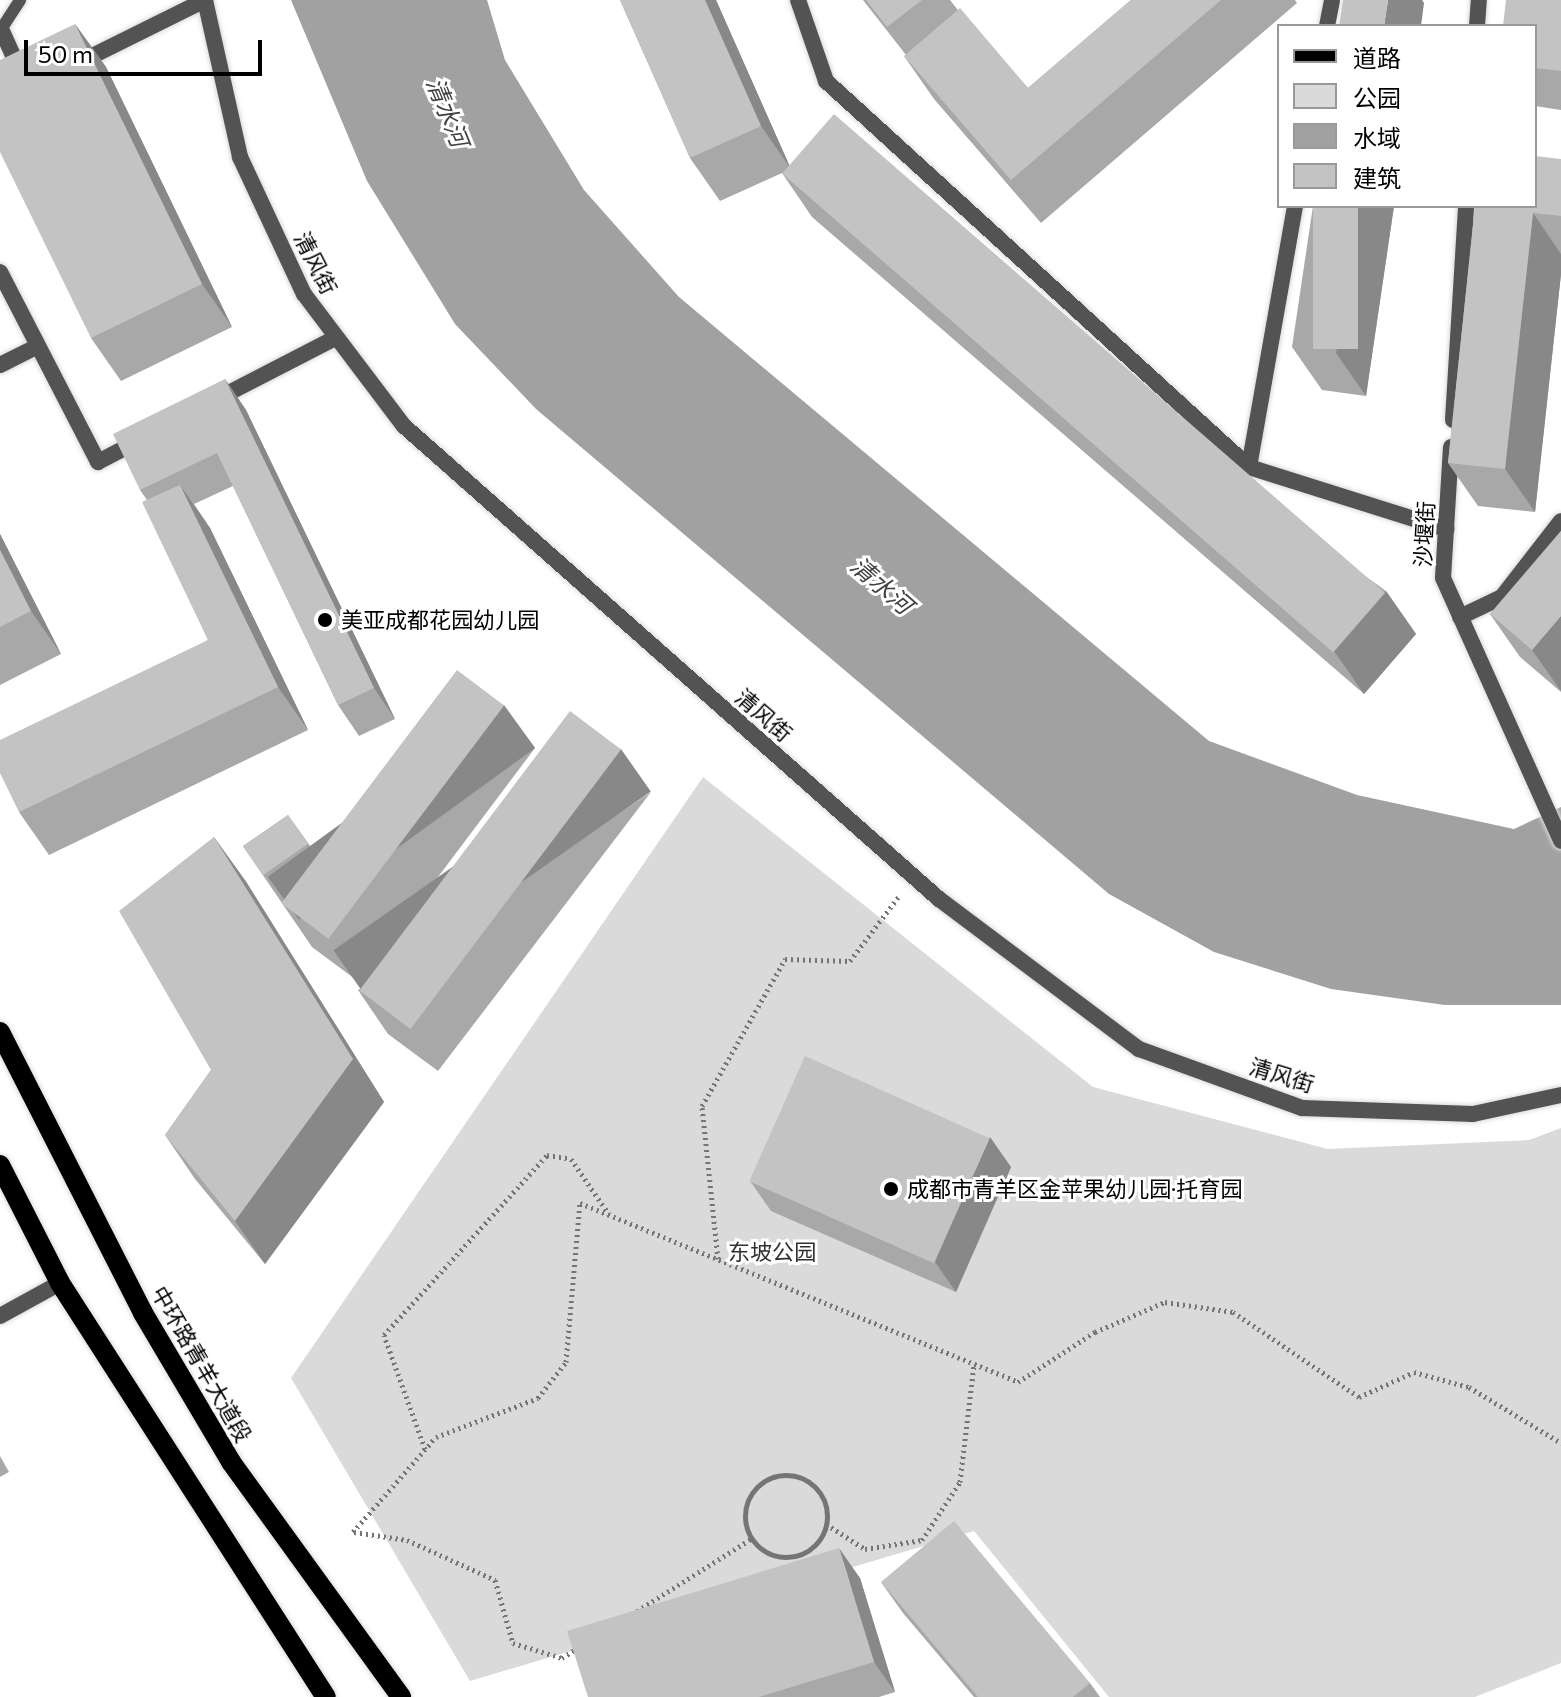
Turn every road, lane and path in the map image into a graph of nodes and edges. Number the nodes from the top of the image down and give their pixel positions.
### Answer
1 (20, 0) edge
2 (205, 0) edge
3 (798, 0) edge
4 (1331, 0) edge
5 (1479, 0) edge
6 (1327, 24) edge
7 (1477, 24) edge
8 (1, 31) edge
9 (1295, 208) edge
10 (1466, 208) edge
11 (0, 272) edge
12 (335, 338) junction
13 (36, 347) junction
14 (0, 365) edge
15 (196, 411) edge
16 (154, 433) edge
17 (1249, 467) junction
18 (1561, 521) edge
19 (1446, 529) junction
20 (1460, 617) junction
21 (1561, 841) edge
22 (914, 877) junction
23 (0, 1032) edge
24 (1561, 1095) edge
25 (0, 1165) edge
26 (610, 1215) junction
27 (718, 1259) junction
28 (60, 1283) junction
29 (0, 1316) edge
30 (974, 1364) junction
31 (1561, 1443) edge
32 (425, 1449) junction
33 (826, 1524) junction
34 (751, 1539) junction
35 (630, 1615) edge
36 (589, 1641) edge
37 (326, 1697) edge
38 (401, 1697) edge

1 - 8 lane
2 - 8 street
2 - 12 street, 清风街
3 - 17 street
4 - 6 street
5 - 7 street
9 - 17 street
10 - 19 street, 沙堰街
11 - 13 street
12 - 15 street
12 - 22 street, 清风街
13 - 14 street
13 - 16 street
17 - 19 street
18 - 20 street
19 - 20 street, 沙堰街
20 - 21 street, 沙堰街
22 - 24 street, 清风街
22 - 27 path
23 - 38 main road, 中环路青羊大道段
25 - 28 main road
26 - 27 path
26 - 32 path
26 - 32 path
27 - 30 path
28 - 29 street
28 - 37 main road
30 - 31 path
30 - 33 path
32 - 36 path
33 - 34 path
33 - 34 path
34 - 35 path

